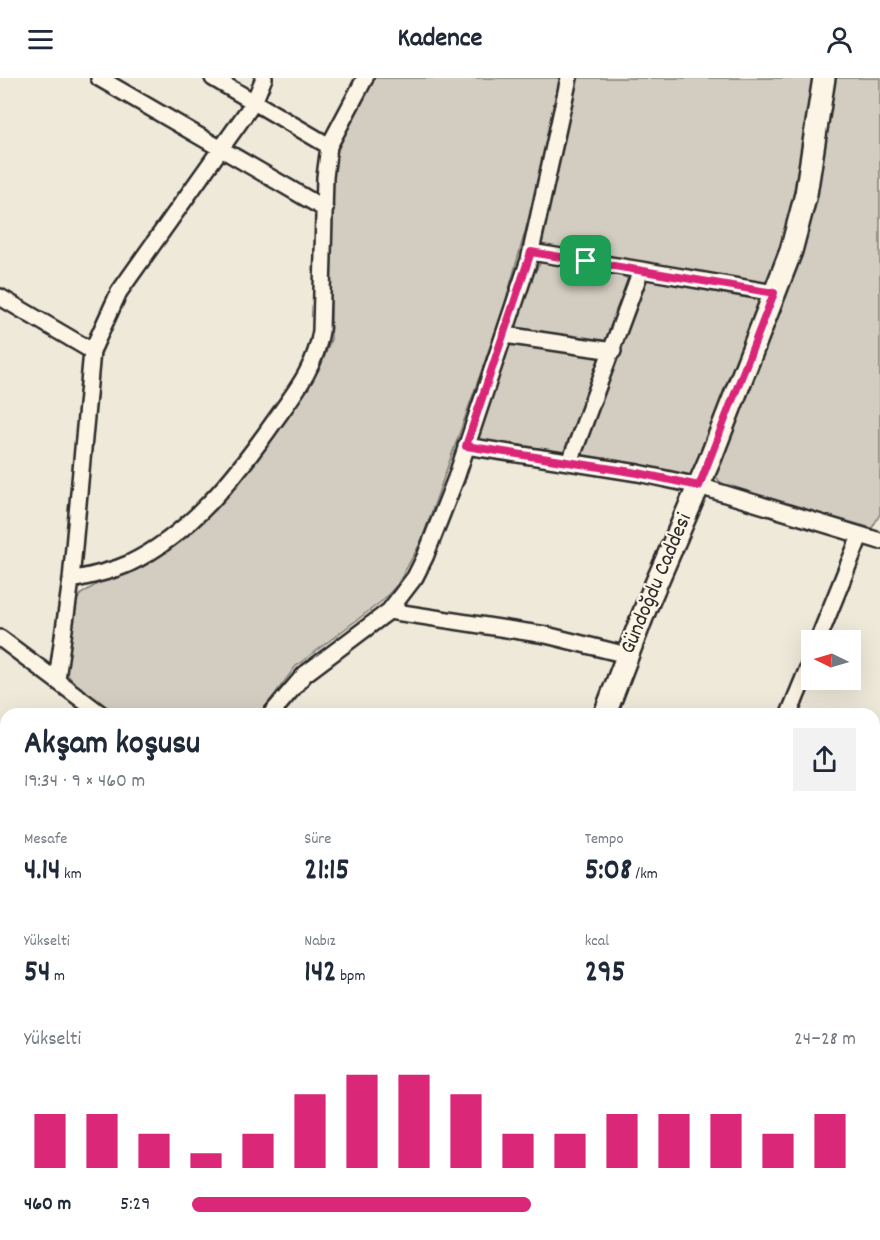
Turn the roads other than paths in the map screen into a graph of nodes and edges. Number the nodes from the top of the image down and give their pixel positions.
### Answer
1 (99, 78) edge
2 (213, 78) edge
3 (264, 78) edge
4 (364, 78) edge
5 (569, 78) edge
6 (824, 78) edge
7 (254, 102) junction
8 (329, 146) junction
9 (221, 148) junction
10 (325, 209) junction
11 (531, 252) junction
12 (641, 270) junction
13 (774, 293) junction
14 (0, 297) edge
15 (505, 335) junction
16 (92, 351) junction
17 (613, 351) junction
18 (466, 446) junction
19 (570, 462) junction
20 (699, 486) junction
21 (860, 536) junction
22 (880, 540) edge
23 (71, 580) junction
24 (389, 611) junction
25 (822, 630) edge
26 (0, 638) edge
27 (627, 655) junction
28 (57, 679) junction
29 (801, 685) edge
30 (93, 708) edge
31 (276, 708) edge
32 (607, 708) edge
33 (791, 708) edge

1 - 9 street
2 - 7 street
3 - 7 street
4 - 8 street
5 - 11 street
6 - 13 street, Gündoğdu Caddesi
7 - 8 street
7 - 9 street
8 - 10 street
9 - 10 street
9 - 16 street
10 - 23 street
11 - 12 street
11 - 15 street
12 - 13 street
12 - 17 street
13 - 20 street, Gündoğdu Caddesi
14 - 16 street
15 - 17 street
15 - 18 street
16 - 23 street
17 - 19 street
18 - 19 street
18 - 24 street
19 - 20 street
20 - 21 street
20 - 27 street, Gündoğdu Caddesi
21 - 22 street
21 - 25 street
23 - 28 street
24 - 27 street
24 - 31 street
26 - 28 street
27 - 32 street, Gündoğdu Caddesi
28 - 30 street
29 - 33 street

